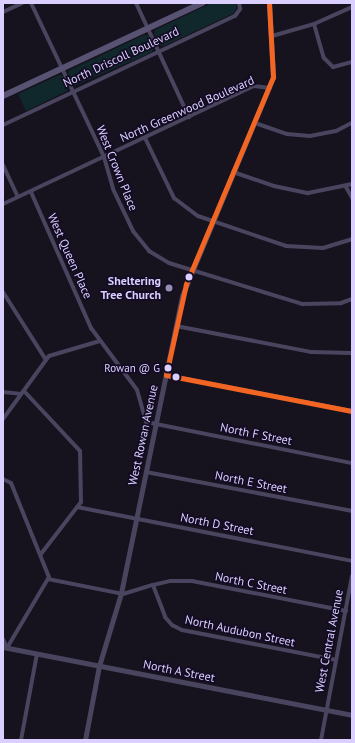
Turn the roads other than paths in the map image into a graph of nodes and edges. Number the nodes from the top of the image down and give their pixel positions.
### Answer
1 (22, 3) edge
2 (31, 3) edge
3 (136, 3) edge
4 (202, 3) edge
5 (239, 3) edge
6 (269, 3) edge
7 (352, 7) edge
8 (3, 12) edge
9 (314, 24) junction
10 (148, 28) junction
11 (272, 36) junction
12 (158, 52) junction
13 (352, 62) edge
14 (62, 68) junction
15 (270, 88) junction
16 (73, 92) junction
17 (3, 96) edge
18 (189, 117) junction
19 (254, 123) junction
20 (352, 124) edge
21 (3, 125) edge
22 (145, 138) junction
23 (104, 157) junction
24 (3, 165) edge
25 (234, 172) junction
26 (352, 184) edge
27 (346, 187) junction
28 (31, 192) junction
29 (18, 197) junction
30 (352, 198) edge
31 (3, 204) edge
32 (212, 221) junction
33 (352, 239) edge
34 (191, 270) junction
35 (3, 292) edge
36 (352, 299) edge
37 (176, 326) junction
38 (100, 341) junction
39 (352, 353) edge
40 (46, 360) junction
41 (166, 375) junction
42 (3, 392) edge
43 (22, 392) junction
44 (352, 411) edge
45 (3, 419) edge
46 (156, 424) junction
47 (352, 463) edge
48 (146, 472) junction
49 (3, 479) edge
50 (77, 507) junction
51 (352, 511) edge
52 (137, 519) junction
53 (41, 554) junction
54 (352, 561) edge
55 (352, 576) edge
56 (48, 578) junction
57 (153, 585) junction
58 (121, 593) junction
59 (346, 611) junction
60 (3, 639) edge
61 (5, 648) edge
62 (37, 654) junction
63 (336, 660) junction
64 (99, 666) junction
65 (326, 710) junction
66 (352, 715) edge
67 (21, 740) edge
68 (84, 740) edge
69 (321, 740) edge

1 - 8 street
2 - 14 street, West Crown Place
3 - 10 street
4 - 10 main road, North Driscoll Boulevard
5 - 12 street, North Driscoll Boulevard
6 - 11 street, West Rowan Avenue
7 - 9 street
9 - 11 street
9 - 13 street
10 - 12 street
10 - 14 main road, North Driscoll Boulevard
11 - 15 street, West Rowan Avenue
12 - 16 street, North Driscoll Boulevard
12 - 18 street
14 - 16 street, West Crown Place
14 - 17 main road, North Driscoll Boulevard
15 - 18 street, North Greenwood Boulevard
15 - 19 street, West Rowan Avenue
16 - 21 street, North Driscoll Boulevard
16 - 23 street, West Crown Place
18 - 22 street, North Greenwood Boulevard
19 - 20 street
19 - 25 street, West Rowan Avenue
22 - 23 street, North Greenwood Boulevard
22 - 32 street
23 - 28 street, North Greenwood Boulevard
23 - 34 street, West Crown Place
24 - 29 street
25 - 27 street
25 - 32 street, West Rowan Avenue
26 - 27 street
27 - 30 street
28 - 29 street, North Greenwood Boulevard
28 - 38 street, West Queen Place
29 - 31 street, North Greenwood Boulevard
32 - 33 street
32 - 34 street, West Rowan Avenue
34 - 36 street, West Crown Place
34 - 37 street, West Rowan Avenue
35 - 40 street
37 - 39 street
37 - 41 street, West Rowan Avenue
38 - 40 street
38 - 46 street, West Queen Place
40 - 43 street
41 - 44 street
41 - 46 street, West Rowan Avenue
42 - 43 street
43 - 45 street
43 - 50 street
46 - 47 street, North F Street
46 - 48 street, West Rowan Avenue
48 - 51 street, North E Street
48 - 52 street, West Rowan Avenue
49 - 53 street
50 - 52 street, North D Street
50 - 53 street
52 - 54 street, North D Street
52 - 58 street, West Rowan Avenue
53 - 56 street
55 - 59 street, West Central Avenue
56 - 58 street
56 - 61 street
57 - 58 street
57 - 59 street, North C Street
57 - 63 street, North Audubon Street
58 - 64 street, West Rowan Avenue
59 - 63 street, West Central Avenue
60 - 61 street
61 - 62 street, North A Street
62 - 64 street, North A Street
62 - 67 street
63 - 65 street, West Central Avenue
64 - 65 street, North A Street
64 - 68 street, West Rowan Avenue
65 - 66 street, North A Street
65 - 69 street, West Central Avenue

